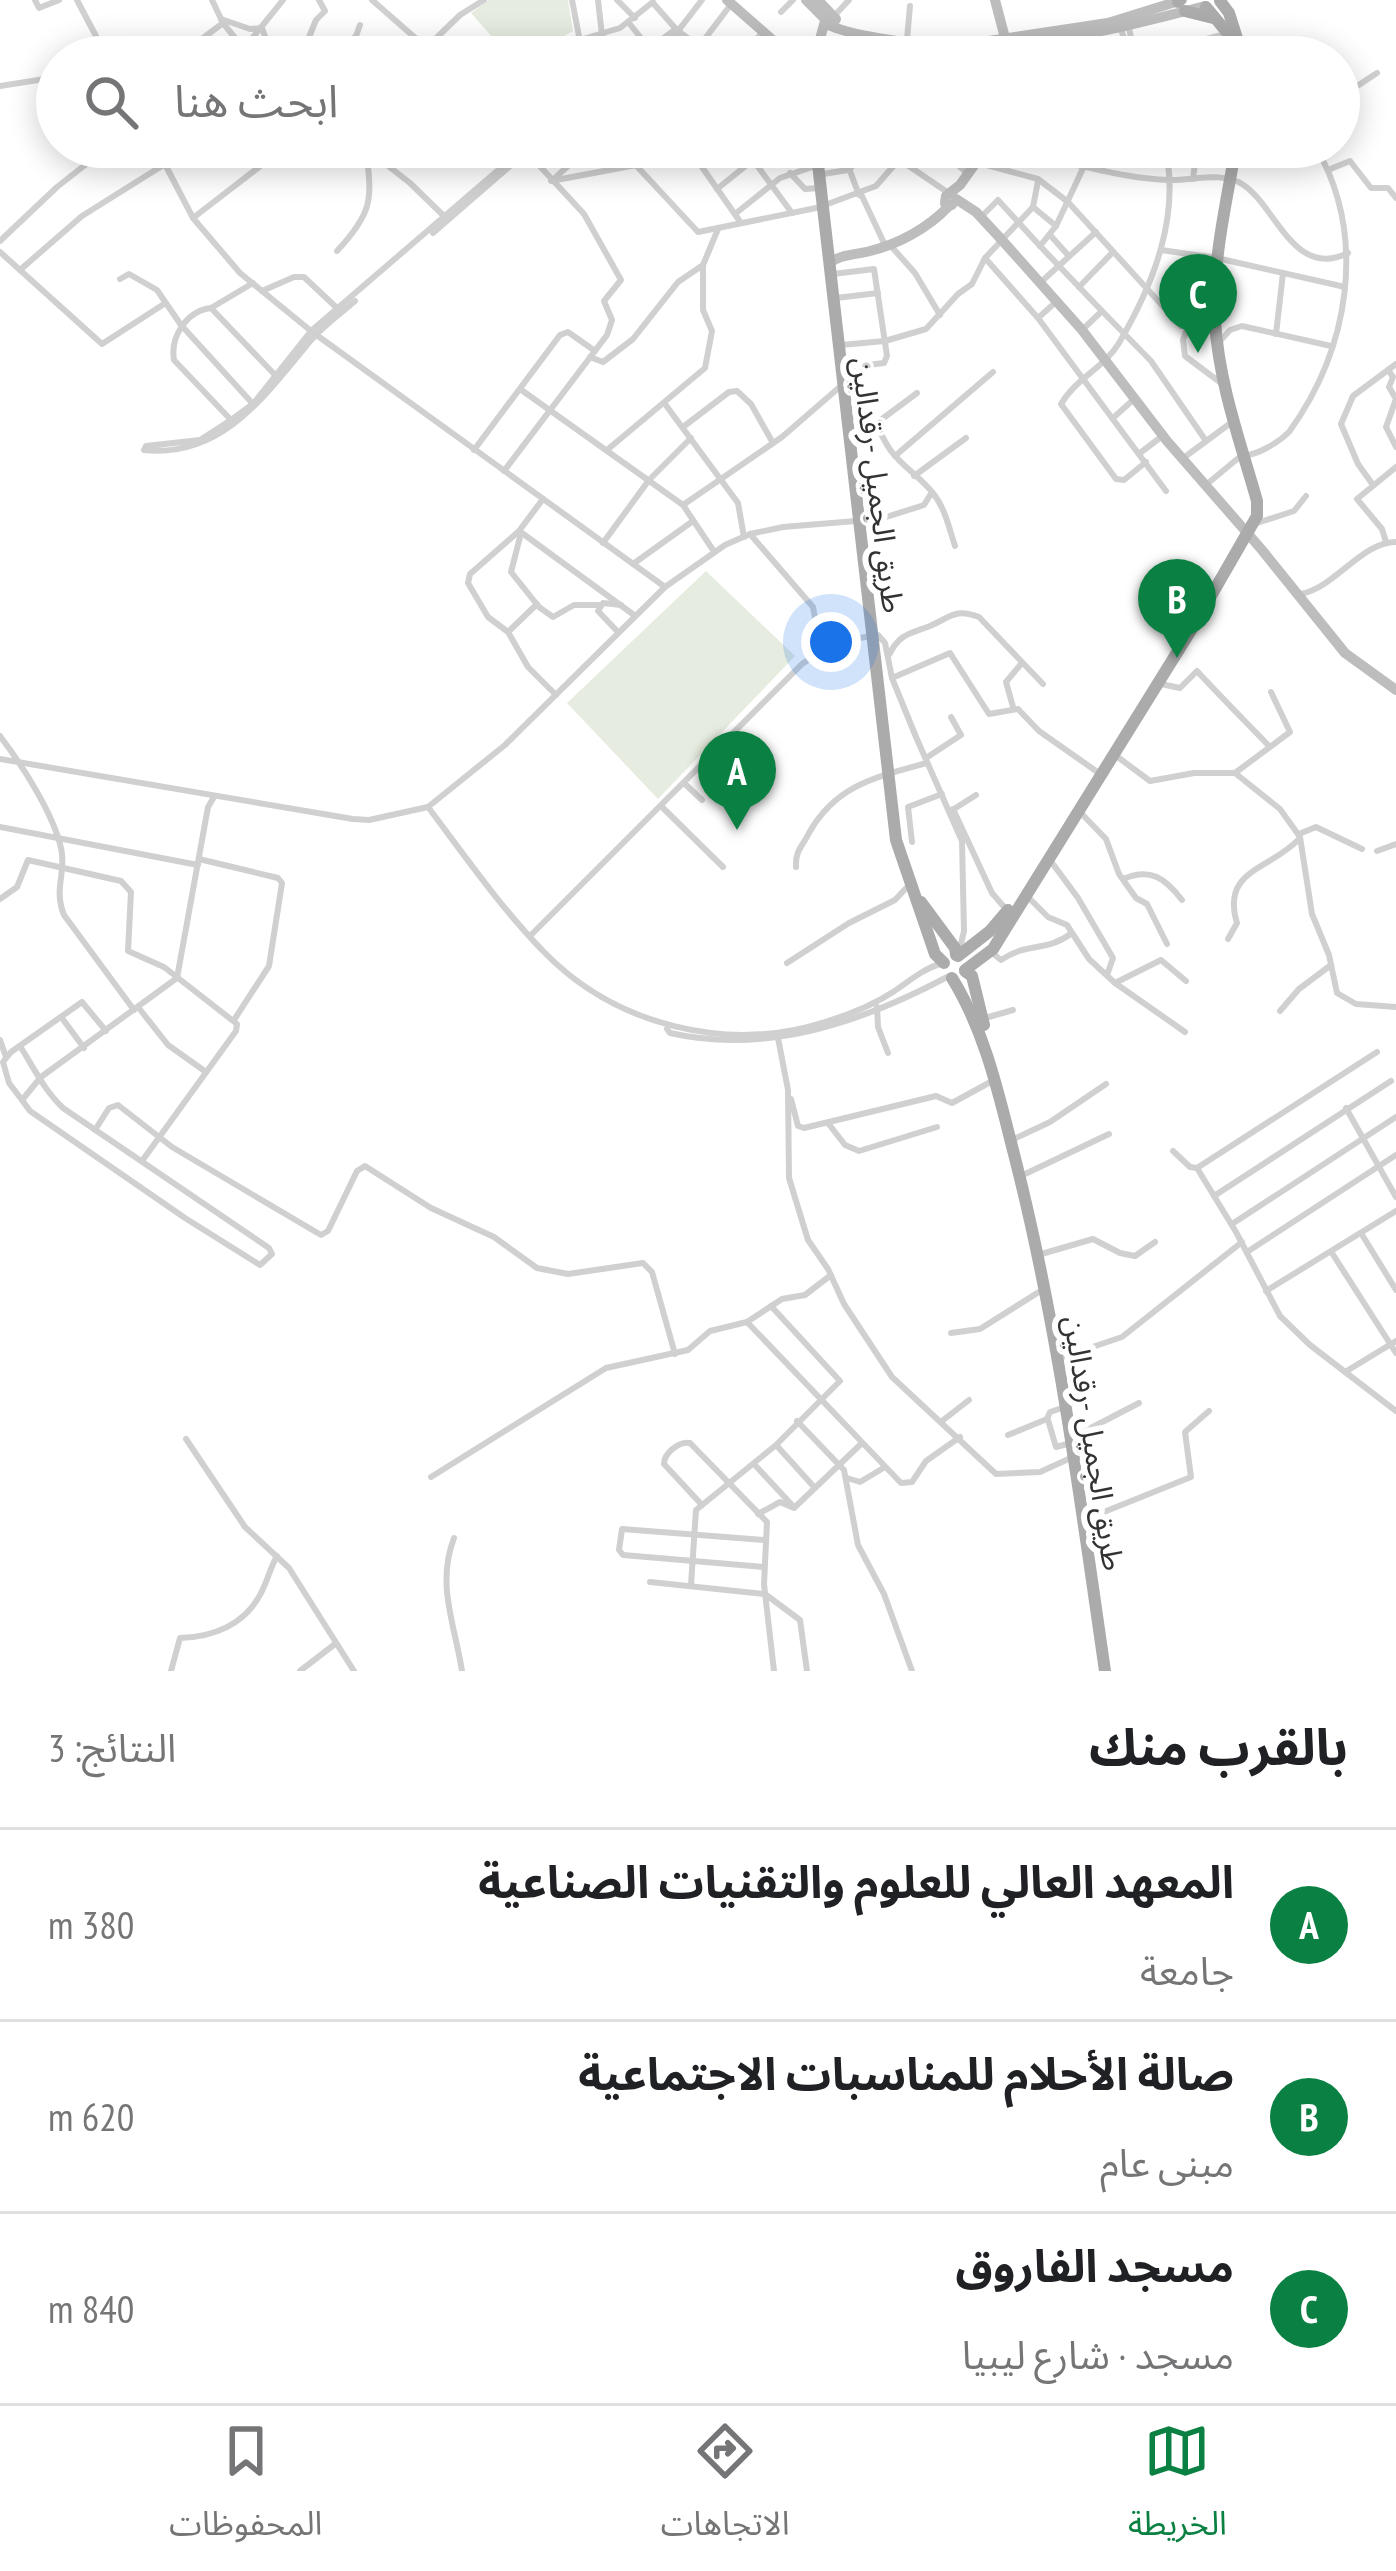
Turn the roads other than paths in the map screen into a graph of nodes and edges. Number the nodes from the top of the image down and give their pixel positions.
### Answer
1 (35, 0) edge
2 (59, 0) edge
3 (77, 0) edge
4 (212, 0) edge
5 (283, 0) edge
6 (320, 0) edge
7 (372, 0) edge
8 (458, 0) edge
9 (484, 0) edge
10 (572, 0) edge
11 (598, 0) edge
12 (617, 0) edge
13 (702, 0) edge
14 (793, 0) edge
15 (806, 0) edge
16 (818, 0) edge
17 (992, 0) edge
18 (652, 1) edge
19 (731, 1) edge
20 (845, 1) edge
21 (1181, 3) edge
22 (1210, 3) edge
23 (910, 6) dead end
24 (469, 9) junction
25 (781, 12) dead end
26 (1227, 17) edge
27 (632, 20) junction
28 (222, 21) junction
29 (1124, 24) junction
30 (360, 25) dead end
31 (262, 28) junction
32 (826, 30) edge
33 (678, 31) junction
34 (763, 32) junction
35 (854, 33) junction
36 (602, 35) junction
37 (95, 36) edge
38 (204, 36) edge
39 (234, 36) edge
40 (255, 36) edge
41 (265, 36) edge
42 (309, 36) edge
43 (356, 36) edge
44 (414, 36) edge
45 (439, 36) edge
46 (579, 36) edge
47 (598, 36) edge
48 (639, 36) edge
49 (671, 36) edge
50 (685, 36) edge
51 (707, 36) edge
52 (759, 36) edge
53 (768, 36) edge
54 (854, 36) edge
55 (869, 36) edge
56 (908, 36) edge
57 (1003, 36) edge
58 (1062, 36) edge
59 (1066, 36) edge
60 (1128, 36) edge
61 (1184, 36) edge
62 (1377, 73) dead end
63 (36, 80) edge
64 (1360, 84) edge
65 (0, 86) edge
66 (81, 168) edge
67 (159, 168) edge
68 (167, 168) edge
69 (258, 168) edge
70 (367, 168) edge
71 (391, 168) edge
72 (503, 168) edge
73 (503, 168) edge
74 (541, 168) edge
75 (565, 168) edge
76 (620, 168) edge
77 (639, 168) edge
78 (703, 168) edge
79 (743, 168) edge
80 (760, 168) edge
81 (803, 168) joint
82 (820, 168) edge
83 (851, 168) edge
84 (894, 168) edge
85 (909, 168) edge
86 (962, 168) edge
87 (973, 168) edge
88 (979, 168) edge
89 (1002, 168) edge
90 (1027, 168) edge
91 (1086, 168) edge
92 (1105, 168) edge
93 (1169, 168) edge
94 (1194, 168) edge
95 (1232, 168) edge
96 (1333, 168) edge
97 (1356, 168) edge
98 (848, 170) junction
99 (1328, 170) joint
100 (790, 172) junction
101 (1026, 173) junction
102 (969, 174) junction
103 (821, 176) junction
104 (1193, 178) junction
105 (1038, 179) junction
106 (1172, 180) junction
107 (1230, 180) junction
108 (551, 181) junction
109 (772, 183) junction
110 (717, 189) junction
111 (860, 194) junction
112 (1396, 198) edge
113 (950, 199) junction
114 (1068, 202) junction
115 (823, 206) junction
116 (1033, 207) junction
117 (792, 213) junction
118 (735, 214) junction
119 (978, 215) junction
120 (445, 217) junction
121 (193, 218) junction
122 (741, 223) junction
123 (1018, 223) junction
124 (1056, 226) junction
125 (718, 229) junction
126 (1096, 232) junction
127 (1050, 236) junction
128 (1001, 239) junction
129 (0, 241) edge
130 (887, 244) junction
131 (1040, 246) junction
132 (1161, 250) junction
133 (337, 251) dead end
134 (0, 252) edge
135 (1113, 252) junction
136 (1348, 254) junction
137 (1068, 255) junction
138 (985, 258) junction
139 (1217, 258) junction
140 (830, 261) junction
141 (703, 265) junction
142 (1058, 265) junction
143 (20, 270) junction
144 (1283, 272) junction
145 (121, 279) dead end
146 (1041, 282) junction
147 (253, 283) junction
148 (1079, 287) junction
149 (1347, 287) junction
150 (262, 291) junction
151 (1149, 291) junction
152 (878, 293) junction
153 (836, 298) junction
154 (1057, 302) junction
155 (164, 304) junction
156 (211, 308) junction
157 (339, 309) junction
158 (1101, 310) junction
159 (940, 315) junction
160 (1038, 318) junction
161 (181, 325) junction
162 (1187, 329) junction
163 (1082, 330) junction
164 (1123, 331) junction
165 (313, 333) junction
166 (1276, 334) junction
167 (1218, 338) junction
168 (885, 340) junction
169 (842, 345) junction
170 (1332, 346) junction
171 (593, 354) junction
172 (1104, 359) junction
173 (1396, 364) edge
174 (844, 368) junction
175 (1388, 370) junction
176 (993, 372) dead end
177 (276, 376) junction
178 (1084, 377) junction
179 (1224, 385) junction
180 (844, 387) junction
181 (520, 389) junction
182 (917, 393) dead end
183 (1134, 399) junction
184 (253, 404) junction
185 (665, 404) junction
186 (550, 409) junction
187 (1113, 418) junction
188 (231, 419) junction
189 (1233, 422) junction
190 (874, 424) junction
191 (683, 427) junction
192 (1162, 436) junction
193 (691, 438) junction
194 (966, 438) dead end
195 (1206, 441) junction
196 (773, 443) junction
197 (1396, 447) edge
198 (475, 450) junction
199 (607, 450) junction
200 (1140, 453) junction
201 (1242, 455) junction
202 (895, 456) junction
203 (1182, 459) junction
204 (1146, 462) junction
205 (1396, 467) edge
206 (504, 471) junction
207 (914, 476) junction
208 (721, 478) junction
209 (649, 480) junction
210 (1372, 485) junction
211 (1205, 487) junction
212 (1166, 491) dead end
213 (932, 493) junction
214 (1306, 496) dead end
215 (543, 499) junction
216 (683, 505) junction
217 (860, 519) junction
218 (693, 521) junction
219 (1248, 528) junction
220 (520, 532) junction
221 (747, 535) junction
222 (1391, 542) edge
223 (603, 543) junction
224 (955, 546) dead end
225 (1262, 550) junction
226 (713, 552) junction
227 (1236, 554) junction
228 (633, 564) junction
229 (665, 587) junction
230 (1297, 595) junction
231 (537, 604) junction
232 (600, 605) junction
233 (622, 605) junction
234 (634, 615) junction
235 (508, 632) junction
236 (617, 632) junction
237 (876, 636) junction
238 (835, 642) junction
239 (888, 658) junction
240 (1022, 663) junction
241 (892, 678) junction
242 (1158, 683) junction
243 (1042, 684) dead end
244 (1393, 690) edge
245 (1270, 692) dead end
246 (556, 694) junction
247 (1013, 707) junction
248 (951, 717) dead end
249 (0, 736) edge
250 (1269, 746) junction
251 (1113, 754) junction
252 (0, 759) edge
253 (926, 761) junction
254 (20, 762) junction
255 (1096, 771) junction
256 (1235, 773) junction
257 (890, 774) junction
258 (685, 784) junction
259 (942, 794) junction
260 (976, 795) dead end
261 (214, 796) junction
262 (701, 800) dead end
263 (428, 807) junction
264 (662, 807) junction
265 (951, 810) junction
266 (1077, 810) junction
267 (0, 827) edge
268 (1300, 835) junction
269 (57, 837) junction
270 (912, 842) dead end
271 (1396, 844) edge
272 (1362, 849) dead end
273 (1377, 851) dead end
274 (1048, 857) junction
275 (199, 862) junction
276 (723, 866) dead end
277 (61, 867) junction
278 (796, 867) dead end
279 (1123, 879) junction
280 (909, 885) junction
281 (0, 899) edge
282 (1182, 900) dead end
283 (1017, 902) junction
284 (1072, 933) junction
285 (530, 936) junction
286 (1228, 939) dead end
287 (1167, 944) dead end
288 (992, 951) junction
289 (957, 962) junction
290 (787, 963) dead end
291 (1330, 965) junction
292 (1107, 975) junction
293 (176, 978) junction
294 (1186, 981) dead end
295 (1115, 983) junction
296 (976, 993) junction
297 (877, 1007) junction
298 (1396, 1007) edge
299 (136, 1008) junction
300 (1013, 1010) dead end
301 (1280, 1011) dead end
302 (62, 1018) junction
303 (982, 1019) junction
304 (234, 1020) junction
305 (830, 1023) junction
306 (664, 1024) junction
307 (106, 1031) junction
308 (1185, 1032) dead end
309 (778, 1038) junction
310 (0, 1040) edge
311 (20, 1046) junction
312 (84, 1048) junction
313 (1377, 1052) dead end
314 (888, 1053) dead end
315 (6, 1057) junction
316 (206, 1072) junction
317 (41, 1078) junction
318 (995, 1081) junction
319 (1390, 1082) dead end
320 (1106, 1084) dead end
321 (788, 1090) junction
322 (22, 1100) junction
323 (1346, 1108) junction
324 (1396, 1117) edge
325 (828, 1124) junction
326 (937, 1127) dead end
327 (95, 1130) junction
328 (1109, 1134) dead end
329 (158, 1137) junction
330 (1363, 1137) junction
331 (1010, 1141) junction
332 (1173, 1150) dead end
333 (1396, 1156) edge
334 (142, 1161) junction
335 (1378, 1167) junction
336 (1197, 1168) junction
337 (1019, 1177) junction
338 (1214, 1196) junction
339 (1396, 1197) edge
340 (1392, 1212) edge
341 (1232, 1224) junction
342 (1396, 1227) edge
343 (1361, 1233) junction
344 (1156, 1242) dead end
345 (1242, 1242) junction
346 (1247, 1252) junction
347 (1332, 1252) junction
348 (1038, 1256) junction
349 (831, 1275) junction
350 (1046, 1288) junction
351 (1396, 1290) edge
352 (1266, 1291) junction
353 (771, 1306) junction
354 (747, 1322) junction
355 (951, 1333) dead end
356 (1393, 1342) edge
357 (1396, 1353) edge
358 (675, 1354) junction
359 (1059, 1358) junction
360 (1345, 1372) junction
361 (969, 1400) dead end
362 (822, 1401) junction
363 (1139, 1403) dead end
364 (1066, 1407) junction
365 (1209, 1411) dead end
366 (1396, 1411) edge
367 (1047, 1419) junction
368 (942, 1420) junction
369 (797, 1421) junction
370 (1007, 1435) dead end
371 (959, 1436) junction
372 (186, 1438) dead end
373 (1076, 1441) junction
374 (776, 1444) junction
375 (861, 1444) junction
376 (754, 1464) junction
377 (839, 1465) junction
378 (885, 1467) junction
379 (431, 1477) dead end
380 (847, 1478) junction
381 (726, 1482) junction
382 (815, 1488) junction
383 (702, 1504) junction
384 (794, 1508) junction
385 (758, 1514) junction
386 (1083, 1520) junction
387 (693, 1536) junction
388 (454, 1538) dead end
389 (766, 1540) junction
390 (277, 1556) junction
391 (692, 1560) junction
392 (764, 1567) junction
393 (650, 1582) dead end
394 (691, 1586) junction
395 (765, 1594) junction
396 (335, 1643) junction
397 (171, 1671) edge
398 (300, 1671) edge
399 (354, 1671) edge
400 (462, 1671) edge
401 (774, 1671) edge
402 (807, 1671) edge
403 (912, 1671) edge
404 (1106, 1671) edge

1 - 2 street
3 - 37 street
4 - 28 street
5 - 31 street
6 - 42 street
7 - 44 street
8 - 24 street
9 - 24 street
10 - 46 street
11 - 36 street
12 - 27 street
13 - 33 street
14 - 25 street
15 - 32 street
16 - 32 street
17 - 57 street
18 - 27 street
18 - 33 street
19 - 34 street
19 - 51 street
20 - 32 street
21 - 22 street
21 - 26 main road
21 - 29 street
22 - 26 main road
23 - 56 street
24 - 45 street
26 - 61 street
27 - 36 street
27 - 48 street
28 - 31 street
28 - 38 street
28 - 39 street
29 - 58 street
29 - 59 street
29 - 60 street
30 - 43 street
31 - 40 street
31 - 41 street
32 - 35 street
32 - 35 street
33 - 49 street
33 - 50 street
34 - 52 street
34 - 53 street
35 - 54 street
35 - 55 street
36 - 47 street
62 - 64 street
63 - 65 street
66 - 129 street
67 - 143 street
68 - 121 street
69 - 121 street
70 - 133 street
71 - 120 street
72 - 120 street
73 - 165 street
74 - 108 street
75 - 108 street
76 - 108 street
77 - 125 street
78 - 110 street
79 - 110 street
80 - 109 street
81 - 100 street
81 - 103 street
82 - 103 main road, طريق الجميل -رقدالين
83 - 98 street
84 - 111 street
85 - 113 street
86 - 102 street
87 - 102 street
88 - 113 street
89 - 101 street
90 - 101 street
91 - 114 street
92 - 106 street
93 - 106 street
94 - 104 street
95 - 107 main road
96 - 99 street
97 - 112 street
98 - 103 street
98 - 111 street
99 - 136 street
100 - 103 street
100 - 109 street
101 - 105 street
102 - 113 street
103 - 115 main road, طريق الجميل -رقدالين
104 - 106 street
104 - 107 street
105 - 114 street
105 - 116 street
106 - 132 street
107 - 136 street
107 - 139 main road
108 - 171 street
109 - 117 street
109 - 118 street
110 - 118 street
111 - 115 street
111 - 130 street
113 - 119 street
113 - 130 street
114 - 124 street
114 - 126 street
115 - 117 street
115 - 140 main road, طريق الجميل -رقدالين
116 - 123 street
116 - 124 street
117 - 122 street
118 - 122 street
119 - 123 street
119 - 128 street
120 - 157 street
121 - 147 street
122 - 125 street
123 - 128 street
123 - 131 street
124 - 127 street
125 - 141 street
126 - 135 street
126 - 137 street
127 - 131 street
127 - 137 street
128 - 138 street
128 - 146 street
130 - 140 street
130 - 159 street
131 - 142 street
132 - 139 street
132 - 151 street
134 - 143 street
135 - 148 street
135 - 151 street
136 - 149 street
137 - 142 street
138 - 159 street
138 - 160 street
139 - 144 street
139 - 167 main road
140 - 152 street
140 - 153 main road, طريق الجميل -رقدالين
140 - 180 main road, طريق الجميل -رقدالين
141 - 171 street
141 - 185 street
142 - 146 street
142 - 148 street
143 - 155 street
144 - 149 street
144 - 166 street
145 - 155 street
146 - 154 street
147 - 150 street
147 - 156 street
148 - 158 street
149 - 170 street
150 - 157 street
150 - 165 street
151 - 162 street
151 - 164 street
152 - 153 street
152 - 168 street
153 - 169 main road, طريق الجميل -رقدالين
154 - 160 street
154 - 163 street
155 - 161 street
156 - 161 street
156 - 177 street
157 - 165 street
158 - 163 street
158 - 164 street
159 - 168 street
160 - 178 street
161 - 184 street
161 - 188 street
162 - 167 street
162 - 179 street
163 - 172 street
164 - 172 street
164 - 195 street
165 - 177 street
165 - 188 street
165 - 198 street
166 - 167 street
166 - 170 street
167 - 179 main road
168 - 169 street
168 - 174 street
169 - 174 main road, طريق الجميل -رقدالين
170 - 201 street
171 - 181 street
171 - 186 street
172 - 178 street
172 - 183 street
173 - 175 street
174 - 180 main road, طريق الجميل -رقدالين
175 - 197 street
175 - 210 street
176 - 202 street
177 - 184 street
178 - 187 street
178 - 204 street
179 - 189 main road
180 - 190 street
180 - 196 street
180 - 217 main road, طريق الجميل -رقدالين
181 - 186 street
181 - 198 street
182 - 190 street
183 - 187 street
183 - 192 street
184 - 188 street
185 - 191 street
185 - 199 street
186 - 199 street
186 - 206 street
187 - 200 street
189 - 195 street
189 - 201 main road
190 - 202 street
191 - 193 street
191 - 196 street
192 - 200 street
192 - 203 street
193 - 208 street
193 - 209 street
194 - 207 street
195 - 203 street
196 - 208 street
198 - 206 street
199 - 209 street
200 - 204 street
201 - 211 street
201 - 219 main road
202 - 207 street
203 - 211 street
204 - 212 street
205 - 210 street
206 - 215 street
207 - 213 street
208 - 216 street
208 - 221 street
209 - 216 street
209 - 223 street
210 - 222 street
211 - 219 street
213 - 217 street
213 - 224 street
214 - 219 street
215 - 220 street
215 - 223 street
216 - 218 street
217 - 221 street
217 - 237 main road, طريق الجميل -رقدالين
218 - 226 street
218 - 228 street
219 - 225 street
219 - 227 main road
219 - 255 main road
220 - 231 street
220 - 233 street
220 - 235 street
221 - 226 street
221 - 238 street
222 - 230 street
223 - 228 street
225 - 227 street
225 - 230 street
226 - 229 street
227 - 242 main road
228 - 229 street
229 - 234 street
230 - 244 street
231 - 232 street
231 - 235 street
232 - 233 street
232 - 236 street
233 - 234 street
234 - 236 street
235 - 246 street
236 - 246 street
237 - 238 street
237 - 239 street
237 - 257 main road, طريق الجميل -رقدالين
238 - 258 street
239 - 240 street
239 - 241 street
240 - 243 street
240 - 247 street
241 - 247 street
241 - 253 street
242 - 250 street
242 - 251 main road
245 - 250 street
246 - 263 street
247 - 255 street
248 - 253 street
249 - 254 street
250 - 256 street
251 - 256 street
251 - 266 main road
252 - 254 street
253 - 257 street
253 - 259 street
254 - 261 street
254 - 269 street
255 - 283 main road
256 - 268 street
257 - 278 street
257 - 280 main road, طريق الجميل -رقدالين
257 - 289 main road, طريق الجميل -رقدالين
258 - 262 street
258 - 264 street
259 - 265 street
259 - 270 street
260 - 265 street
261 - 263 street
261 - 275 street
263 - 285 street
264 - 276 street
264 - 285 street
265 - 283 street
265 - 289 street
266 - 274 main road
266 - 279 street
267 - 269 street
268 - 272 street
268 - 286 street
268 - 291 street
269 - 275 street
269 - 277 street
271 - 273 street
274 - 283 main road
274 - 292 street
275 - 293 street
275 - 304 street
277 - 281 street
277 - 293 street
277 - 299 street
279 - 282 street
279 - 287 street
280 - 289 main road, طريق الجميل -رقدالين
280 - 290 street
283 - 284 street
283 - 288 main road
283 - 289 main road
284 - 288 street
284 - 292 street
285 - 306 street
288 - 289 main road
288 - 296 main road
289 - 296 main road
289 - 297 street
289 - 305 street
289 - 318 main road
291 - 298 street
291 - 301 street
292 - 295 street
293 - 299 street
293 - 304 street
294 - 295 street
295 - 308 street
296 - 303 main road
297 - 305 street
297 - 314 street
299 - 307 street
299 - 316 street
300 - 303 street
302 - 307 street
302 - 311 street
302 - 312 street
303 - 318 main road
304 - 316 street
305 - 306 street
305 - 309 street
306 - 309 street
307 - 312 street
309 - 321 street
310 - 315 street
311 - 315 street
311 - 317 street
312 - 317 street
313 - 336 street
315 - 322 street
316 - 329 street
317 - 322 street
317 - 327 street
318 - 325 street
318 - 331 main road, طريق الجميل -رقدالين
319 - 323 street
320 - 331 street
321 - 325 street
321 - 349 street
322 - 334 street
323 - 330 street
323 - 338 street
324 - 330 street
325 - 326 street
327 - 329 street
327 - 334 street
328 - 337 street
329 - 334 street
329 - 358 street
330 - 335 street
330 - 341 street
331 - 337 main road, طريق الجميل -رقدالين
332 - 336 street
333 - 335 street
335 - 339 street
335 - 346 street
336 - 338 street
337 - 348 main road, طريق الجميل -رقدالين
338 - 341 street
340 - 342 street
340 - 343 street
341 - 345 street
343 - 347 street
343 - 351 street
344 - 348 street
345 - 346 street
345 - 359 street
346 - 352 street
347 - 352 street
347 - 356 street
348 - 350 main road, طريق الجميل -رقدالين
349 - 353 street
349 - 368 street
350 - 355 street
350 - 359 main road, طريق الجميل -رقدالين
352 - 360 street
353 - 354 street
353 - 362 street
354 - 358 street
354 - 362 street
356 - 357 street
356 - 360 street
358 - 379 street
359 - 364 main road, طريق الجميل -رقدالين
360 - 366 street
361 - 368 street
362 - 369 street
362 - 375 street
363 - 373 street
364 - 367 street
364 - 373 main road, طريق الجميل -رقدالين
365 - 386 street
367 - 370 street
367 - 373 street
368 - 371 street
369 - 374 street
369 - 377 street
371 - 373 street
371 - 378 street
372 - 390 street
373 - 386 main road, طريق الجميل -رقدالين
374 - 376 street
374 - 382 street
375 - 377 street
375 - 378 street
376 - 381 street
376 - 384 street
377 - 380 street
377 - 382 street
378 - 380 street
380 - 403 street
381 - 383 street
381 - 383 street
381 - 385 street
382 - 384 street
383 - 387 street
384 - 385 street
385 - 389 street
386 - 404 main road, طريق الجميل -رقدالين
387 - 389 street
387 - 391 street
387 - 391 street
388 - 400 street
389 - 392 street
390 - 396 street
390 - 397 street
391 - 392 street
391 - 394 street
392 - 395 street
393 - 394 street
394 - 395 street
395 - 401 street
395 - 402 street
396 - 398 street
396 - 399 street

